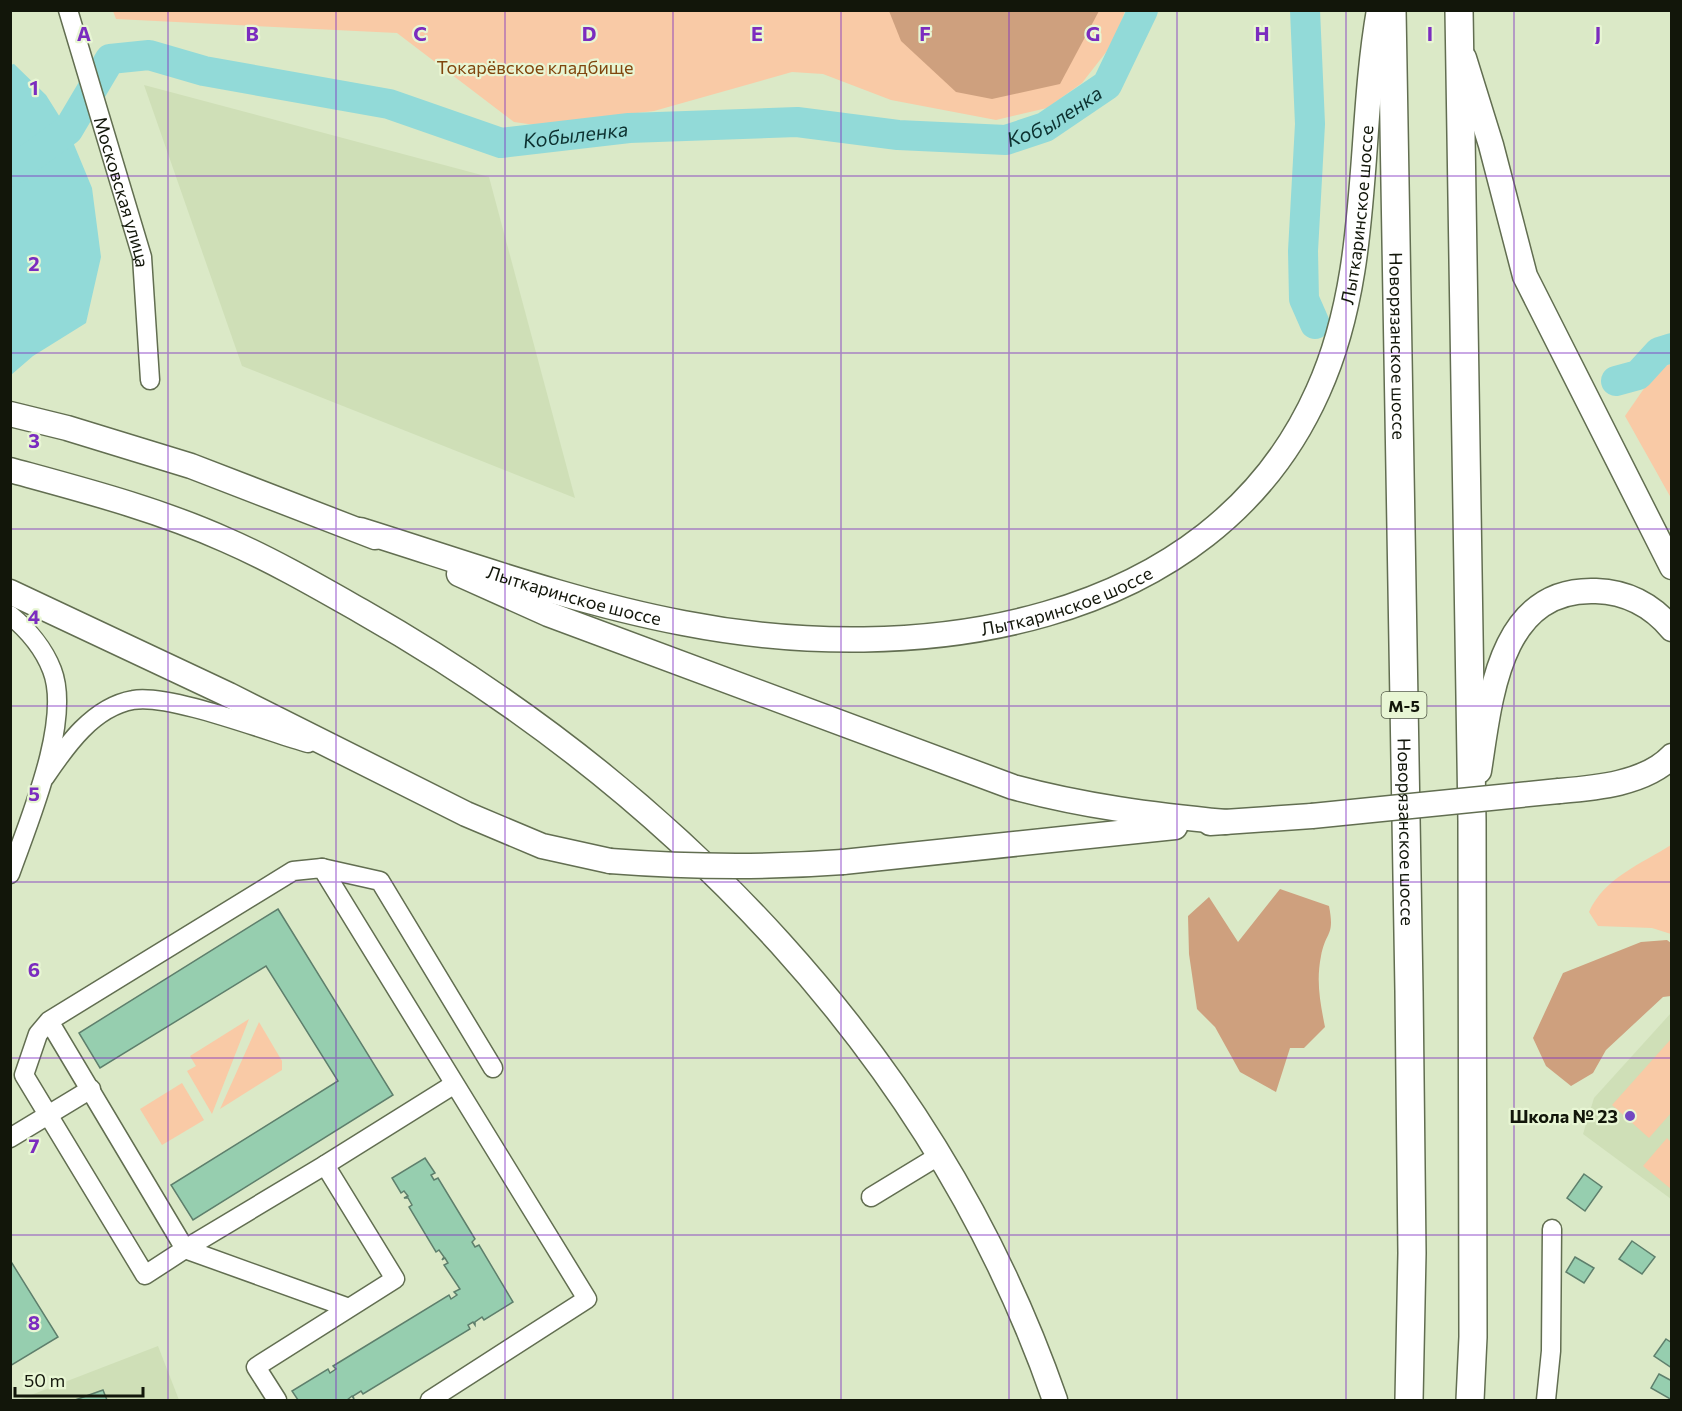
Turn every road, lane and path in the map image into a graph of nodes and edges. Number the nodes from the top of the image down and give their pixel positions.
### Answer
1 (68, 10) edge
2 (1379, 10) edge
3 (1392, 10) edge
4 (1459, 10) edge
5 (1460, 44) junction
6 (150, 380) dead end
7 (10, 414) edge
8 (10, 470) edge
9 (360, 530) junction
10 (1671, 567) edge
11 (10, 592) edge
12 (10, 615) edge
13 (1671, 629) edge
14 (340, 752) junction
15 (1671, 756) edge
16 (45, 777) junction
17 (1472, 821) junction
18 (1226, 822) junction
19 (322, 867) junction
20 (10, 874) edge
21 (49, 1020) junction
22 (493, 1068) dead end
23 (453, 1085) junction
24 (90, 1089) junction
25 (48, 1115) junction
26 (10, 1138) edge
27 (940, 1155) junction
28 (325, 1165) junction
29 (871, 1197) dead end
30 (1552, 1229) dead end
31 (185, 1249) junction
32 (349, 1308) junction
33 (1473, 1337) junction
34 (277, 1401) edge
35 (430, 1401) edge
36 (1055, 1401) edge
37 (1408, 1401) edge
38 (1470, 1401) edge
39 (1477, 1401) edge
40 (1546, 1401) edge

1 - 6 street, Московская улица
2 - 9 main road, Лыткаринское шоссе
3 - 37 highway, Новорязанское шоссе / М-5
4 - 5 highway
5 - 10 main road
5 - 17 highway
7 - 9 main road, Лыткаринское шоссе
8 - 27 main road
9 - 18 main road, Лыткаринское шоссе
11 - 14 main road, Лыткаринское шоссе
12 - 16 street
13 - 17 main road
14 - 16 street
14 - 18 main road, Лыткаринское шоссе, bridge
15 - 18 main road, Лыткаринское шоссе, bridge
16 - 20 street
17 - 33 highway
19 - 21 street
19 - 22 street
19 - 23 street
21 - 24 street
21 - 25 street
23 - 28 street
23 - 35 street
24 - 25 street
24 - 31 street
25 - 26 street
25 - 31 street
27 - 29 street
27 - 36 main road
28 - 31 street
28 - 32 street
30 - 40 street
31 - 32 street
32 - 34 street
33 - 38 highway
33 - 39 main road

